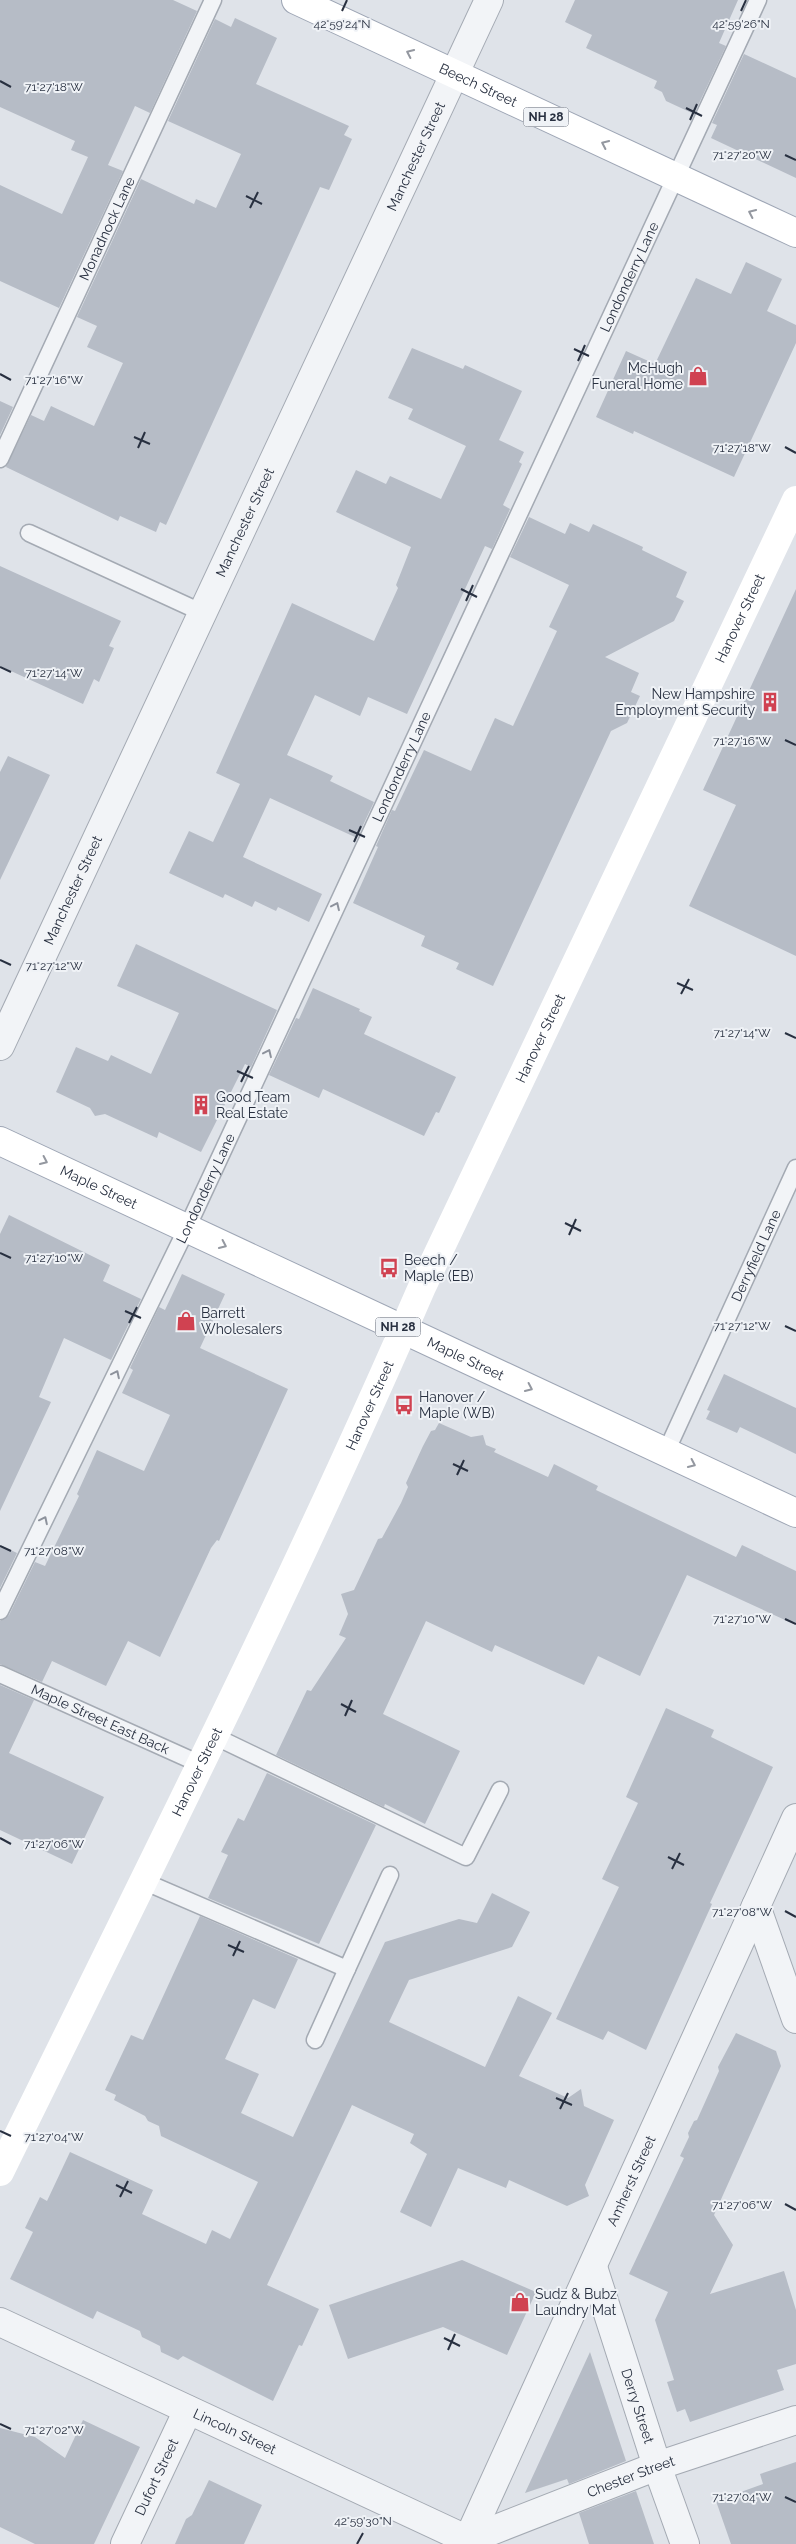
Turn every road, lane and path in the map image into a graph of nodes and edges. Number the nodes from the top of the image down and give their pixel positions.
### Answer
1 (213, 0) edge
2 (296, 0) edge
3 (489, 0) edge
4 (758, 0) edge
5 (455, 74) junction
6 (674, 176) junction
7 (796, 233) edge
8 (0, 459) edge
9 (796, 500) edge
10 (29, 533) dead end
11 (203, 612) junction
12 (0, 1046) edge
13 (0, 1141) edge
14 (796, 1168) edge
15 (187, 1228) junction
16 (403, 1330) junction
17 (666, 1452) junction
18 (796, 1513) edge
19 (0, 1611) edge
20 (0, 1674) edge
21 (214, 1736) junction
22 (200, 1764) junction
23 (500, 1790) dead end
24 (796, 1818) edge
25 (390, 1875) dead end
26 (143, 1881) junction
27 (756, 1906) junction
28 (347, 1969) junction
29 (796, 2019) edge
30 (315, 2040) dead end
31 (0, 2172) edge
32 (593, 2267) junction
33 (0, 2322) edge
34 (188, 2410) junction
35 (796, 2420) edge
36 (657, 2466) junction
37 (467, 2542) edge
38 (125, 2544) edge
39 (685, 2544) edge

1 - 8 lane, Monadnock Lane
5 -> 2 street, Beech Street / NH 28
3 - 5 street, Manchester Street
4 - 6 lane, Londonderry Lane
6 -> 5 street, Beech Street / NH 28
5 - 11 street, Manchester Street
7 -> 6 street, Beech Street / NH 28
15 -> 6 lane, Londonderry Lane
9 - 16 street, Hanover Street
10 - 11 lane
11 - 12 street, Manchester Street
13 -> 15 street, Maple Street / NH 28
14 - 17 lane, Derryfield Lane
15 -> 16 street, Maple Street / NH 28
19 -> 15 lane, Londonderry Lane
16 -> 17 street, Maple Street / NH 28
16 - 21 street, Hanover Street
17 -> 18 street, Maple Street / NH 28
20 - 22 lane, Maple Street East Back
21 - 22 street, Hanover Street
21 - 23 lane
22 - 26 street, Hanover Street
24 - 27 street, Amherst Street
25 - 28 lane
26 - 28 lane
26 - 31 street, Hanover Street
27 - 29 street
27 - 32 street, Amherst Street
28 - 30 lane
32 - 36 street, Derry Street
32 - 37 street, Amherst Street
33 - 34 street, Lincoln Street
34 - 37 street, Lincoln Street
34 - 38 street, Dufort Street
35 - 36 street, Chester Street
36 - 37 street, Chester Street
36 - 39 street, Derry Street

